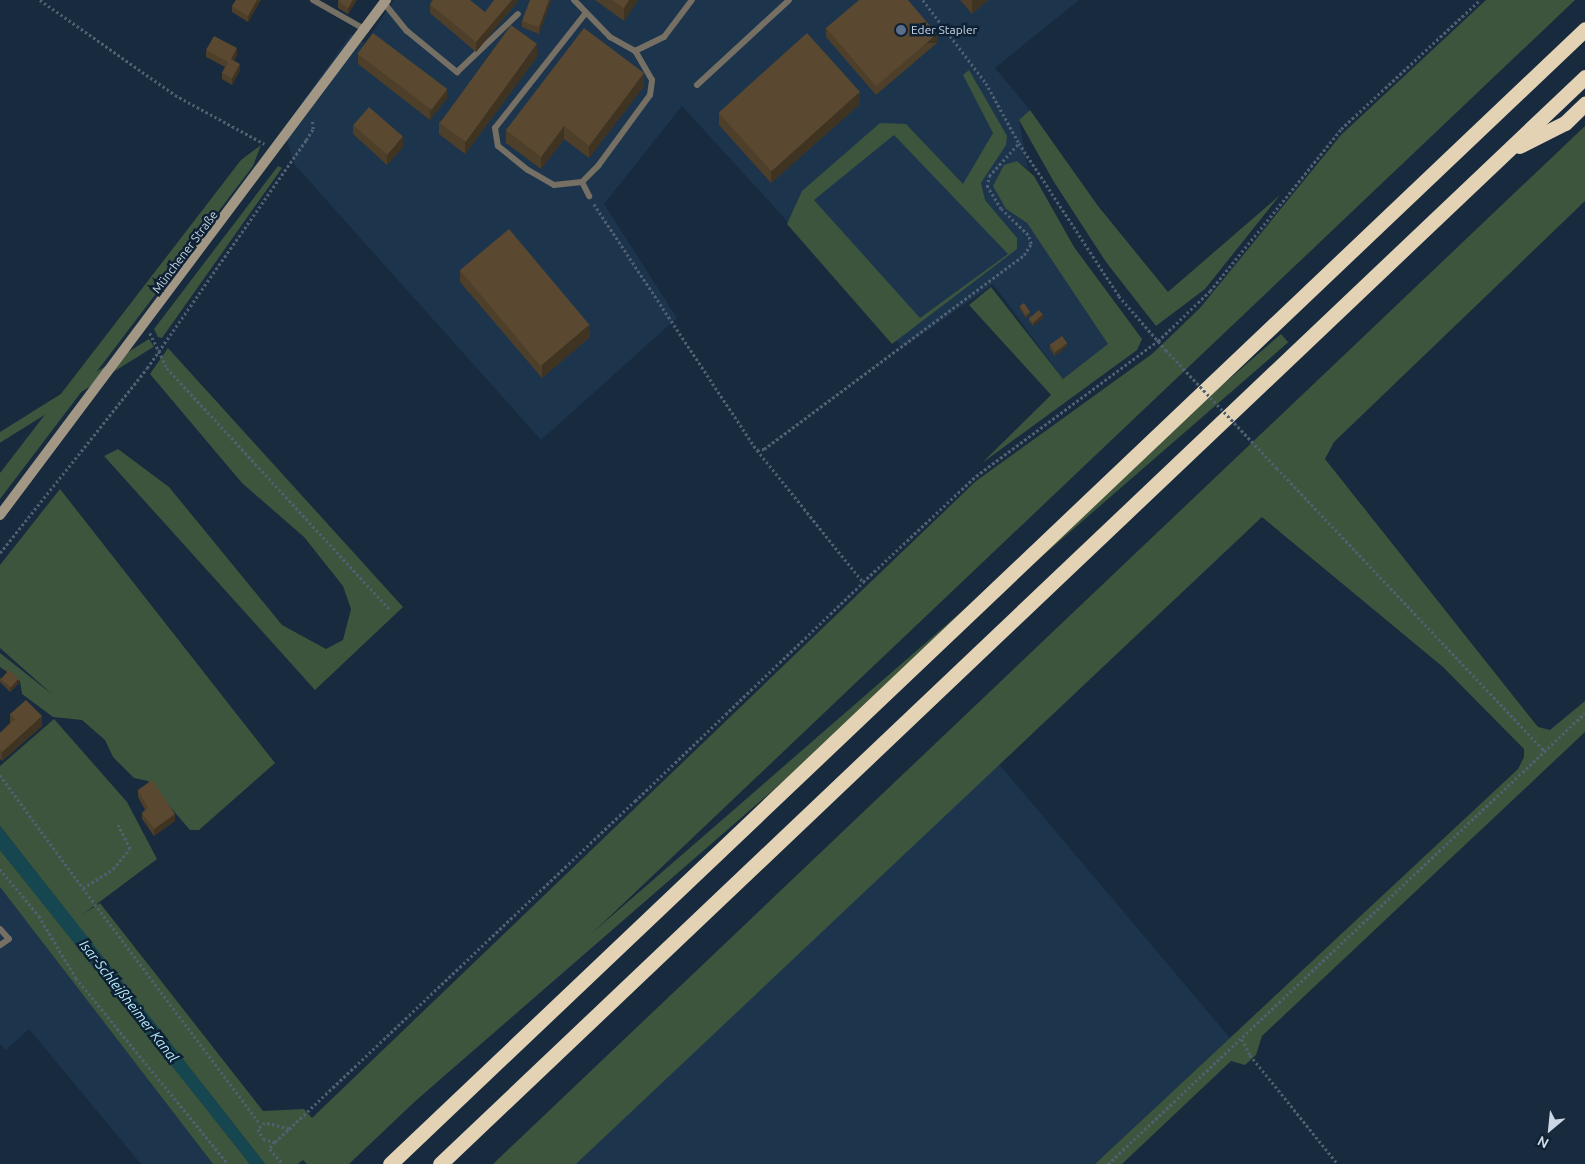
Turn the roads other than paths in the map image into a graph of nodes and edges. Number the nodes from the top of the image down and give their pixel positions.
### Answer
1 (313, 0) edge
2 (574, 0) edge
3 (692, 0) edge
4 (788, 0) edge
5 (385, 1) edge
6 (518, 14) dead end
7 (585, 14) junction
8 (1585, 29) edge
9 (366, 30) junction
10 (634, 50) junction
11 (1585, 77) edge
12 (697, 85) dead end
13 (1585, 104) edge
14 (1502, 155) junction
15 (582, 182) junction
16 (589, 196) road end
17 (0, 515) edge
18 (0, 929) edge
19 (0, 944) edge
20 (390, 1164) edge
21 (440, 1164) edge

1 - 9 lane
2 - 7 lane
3 - 10 lane
4 - 12 lane
5 - 6 lane
5 - 9 main road, Münchener Straße
7 - 10 lane
7 - 15 lane
8 - 20 highway
9 - 17 main road, Münchener Straße
10 - 15 lane
11 - 14 highway
13 - 14 highway
14 - 21 highway
15 - 16 lane
18 - 19 lane

